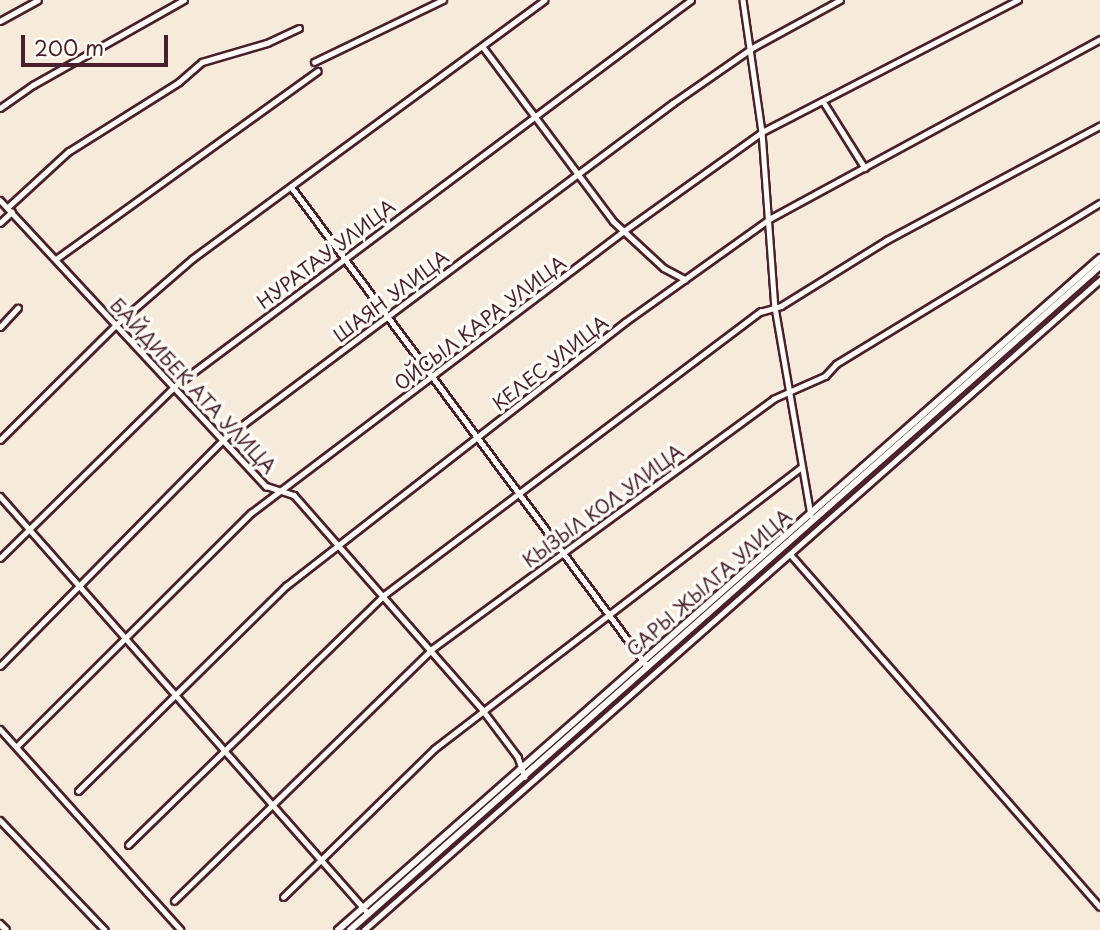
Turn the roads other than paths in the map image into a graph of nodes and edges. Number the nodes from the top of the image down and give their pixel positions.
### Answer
1 (38, 0) edge
2 (184, 0) edge
3 (443, 0) edge
4 (544, 0) edge
5 (691, 0) edge
6 (743, 0) edge
7 (840, 0) edge
8 (1018, 0) edge
9 (535, 3) edge
10 (0, 20) edge
11 (299, 28) dead end
12 (1100, 39) edge
13 (483, 47) junction
14 (752, 48) junction
15 (314, 62) dead end
16 (318, 71) dead end
17 (823, 101) junction
18 (0, 108) edge
19 (533, 117) junction
20 (1100, 126) edge
21 (762, 132) junction
22 (865, 169) junction
23 (577, 175) junction
24 (293, 189) junction
25 (0, 200) edge
26 (1100, 203) edge
27 (10, 210) junction
28 (771, 218) junction
29 (0, 223) edge
30 (624, 231) junction
31 (345, 258) junction
32 (1100, 258) edge
33 (56, 259) junction
34 (1100, 266) edge
35 (685, 279) junction
36 (1100, 280) edge
37 (775, 307) junction
38 (18, 308) dead end
39 (389, 316) junction
40 (117, 324) junction
41 (0, 327) edge
42 (433, 375) junction
43 (175, 386) junction
44 (789, 391) junction
45 (478, 437) junction
46 (225, 438) junction
47 (0, 440) edge
48 (801, 467) junction
49 (277, 491) junction
50 (520, 493) junction
51 (0, 496) edge
52 (811, 515) junction
53 (29, 528) junction
54 (336, 544) junction
55 (564, 552) junction
56 (791, 555) junction
57 (0, 558) edge
58 (80, 585) junction
59 (384, 595) junction
60 (609, 613) junction
61 (127, 640) junction
62 (432, 649) junction
63 (646, 664) junction
64 (0, 666) edge
65 (177, 694) junction
66 (482, 709) junction
67 (0, 729) edge
68 (18, 746) junction
69 (225, 751) junction
70 (523, 773) junction
71 (78, 791) dead end
72 (274, 804) junction
73 (0, 820) edge
74 (128, 845) dead end
75 (321, 858) junction
76 (283, 897) dead end
77 (174, 901) dead end
78 (1100, 907) edge
79 (366, 910) junction
80 (105, 930) edge
81 (181, 930) edge
82 (338, 930) edge
83 (350, 930) edge
84 (364, 930) edge

1 - 10 street
2 - 18 street
3 - 15 street
4 - 9 street
5 - 19 street, НУРАТАУ УЛИЦА
6 - 14 street
7 - 14 street, ШАЯН УЛИЦА
8 - 17 street, ОЙСЫЛ КАРА УЛИЦА
9 - 13 street
11 - 27 street
12 - 22 street, КЕЛЕС УЛИЦА
13 - 19 street
13 - 24 street
14 - 21 street
14 - 23 street, ШАЯН УЛИЦА
16 - 33 street
17 - 21 street, ОЙСЫЛ КАРА УЛИЦА
17 - 22 street
19 - 23 street
19 - 31 street, НУРАТАУ УЛИЦА
20 - 37 street
21 - 28 street
21 - 30 street, ОЙСЫЛ КАРА УЛИЦА
22 - 28 street, КЕЛЕС УЛИЦА
23 - 30 street
23 - 39 street, ШАЯН УЛИЦА
24 - 31 street
24 - 40 street
25 - 27 street, БАЙДИБЕК АТА УЛИЦА
26 - 44 street, КЫЗЫЛ КОЛ УЛИЦА
27 - 29 street
27 - 33 street, БАЙДИБЕК АТА УЛИЦА
28 - 35 street, КЕЛЕС УЛИЦА
28 - 37 street
30 - 35 street
30 - 42 street, ОЙСЫЛ КАРА УЛИЦА
31 - 39 street
31 - 43 street, НУРАТАУ УЛИЦА
32 - 52 main road, САРЫ ЖЫЛГА УЛИЦА
33 - 40 street, БАЙДИБЕК АТА УЛИЦА
34 - 63 main road, САРЫ ЖЫЛГА УЛИЦА
35 - 45 street, КЕЛЕС УЛИЦА
36 - 56 street
37 - 44 street
37 - 50 street
38 - 41 street
39 - 42 street
39 - 46 street, ШАЯН УЛИЦА
40 - 43 street, БАЙДИБЕК АТА УЛИЦА
40 - 47 street
42 - 45 street
42 - 49 street, ОЙСЫЛ КАРА УЛИЦА
43 - 46 street, БАЙДИБЕК АТА УЛИЦА
43 - 53 street, НУРАТАУ УЛИЦА
44 - 48 street
44 - 55 street, КЫЗЫЛ КОЛ УЛИЦА
45 - 50 street
45 - 54 street, КЕЛЕС УЛИЦА
46 - 49 street, БАЙДИБЕК АТА УЛИЦА
46 - 58 street, ШАЯН УЛИЦА
48 - 52 street
48 - 60 street
49 - 54 street, БАЙДИБЕК АТА УЛИЦА
49 - 61 street, ОЙСЫЛ КАРА УЛИЦА
50 - 55 street
50 - 59 street
51 - 53 street
52 - 63 main road, САРЫ ЖЫЛГА УЛИЦА
53 - 57 street, НУРАТАУ УЛИЦА
53 - 58 street
54 - 59 street, БАЙДИБЕК АТА УЛИЦА
54 - 65 street, КЕЛЕС УЛИЦА
55 - 60 street
55 - 62 street, КЫЗЫЛ КОЛ УЛИЦА
56 - 78 street
56 - 84 street
58 - 61 street
58 - 64 street, ШАЯН УЛИЦА
59 - 62 street, БАЙДИБЕК АТА УЛИЦА
59 - 69 street
60 - 63 street
60 - 66 street
61 - 65 street
61 - 68 street, ОЙСЫЛ КАРА УЛИЦА
62 - 66 street, БАЙДИБЕК АТА УЛИЦА
62 - 72 street, КЫЗЫЛ КОЛ УЛИЦА
63 - 70 main road, САРЫ ЖЫЛГА УЛИЦА
65 - 69 street
65 - 71 street, КЕЛЕС УЛИЦА
66 - 70 street, БАЙДИБЕК АТА УЛИЦА
66 - 75 street
67 - 68 street
68 - 81 street
69 - 72 street
69 - 74 street
70 - 79 main road, САРЫ ЖЫЛГА УЛИЦА
72 - 75 street
72 - 77 street, КЫЗЫЛ КОЛ УЛИЦА
73 - 80 street
75 - 76 street
75 - 79 street
79 - 82 main road, САРЫ ЖЫЛГА УЛИЦА
79 - 83 main road, САРЫ ЖЫЛГА УЛИЦА

